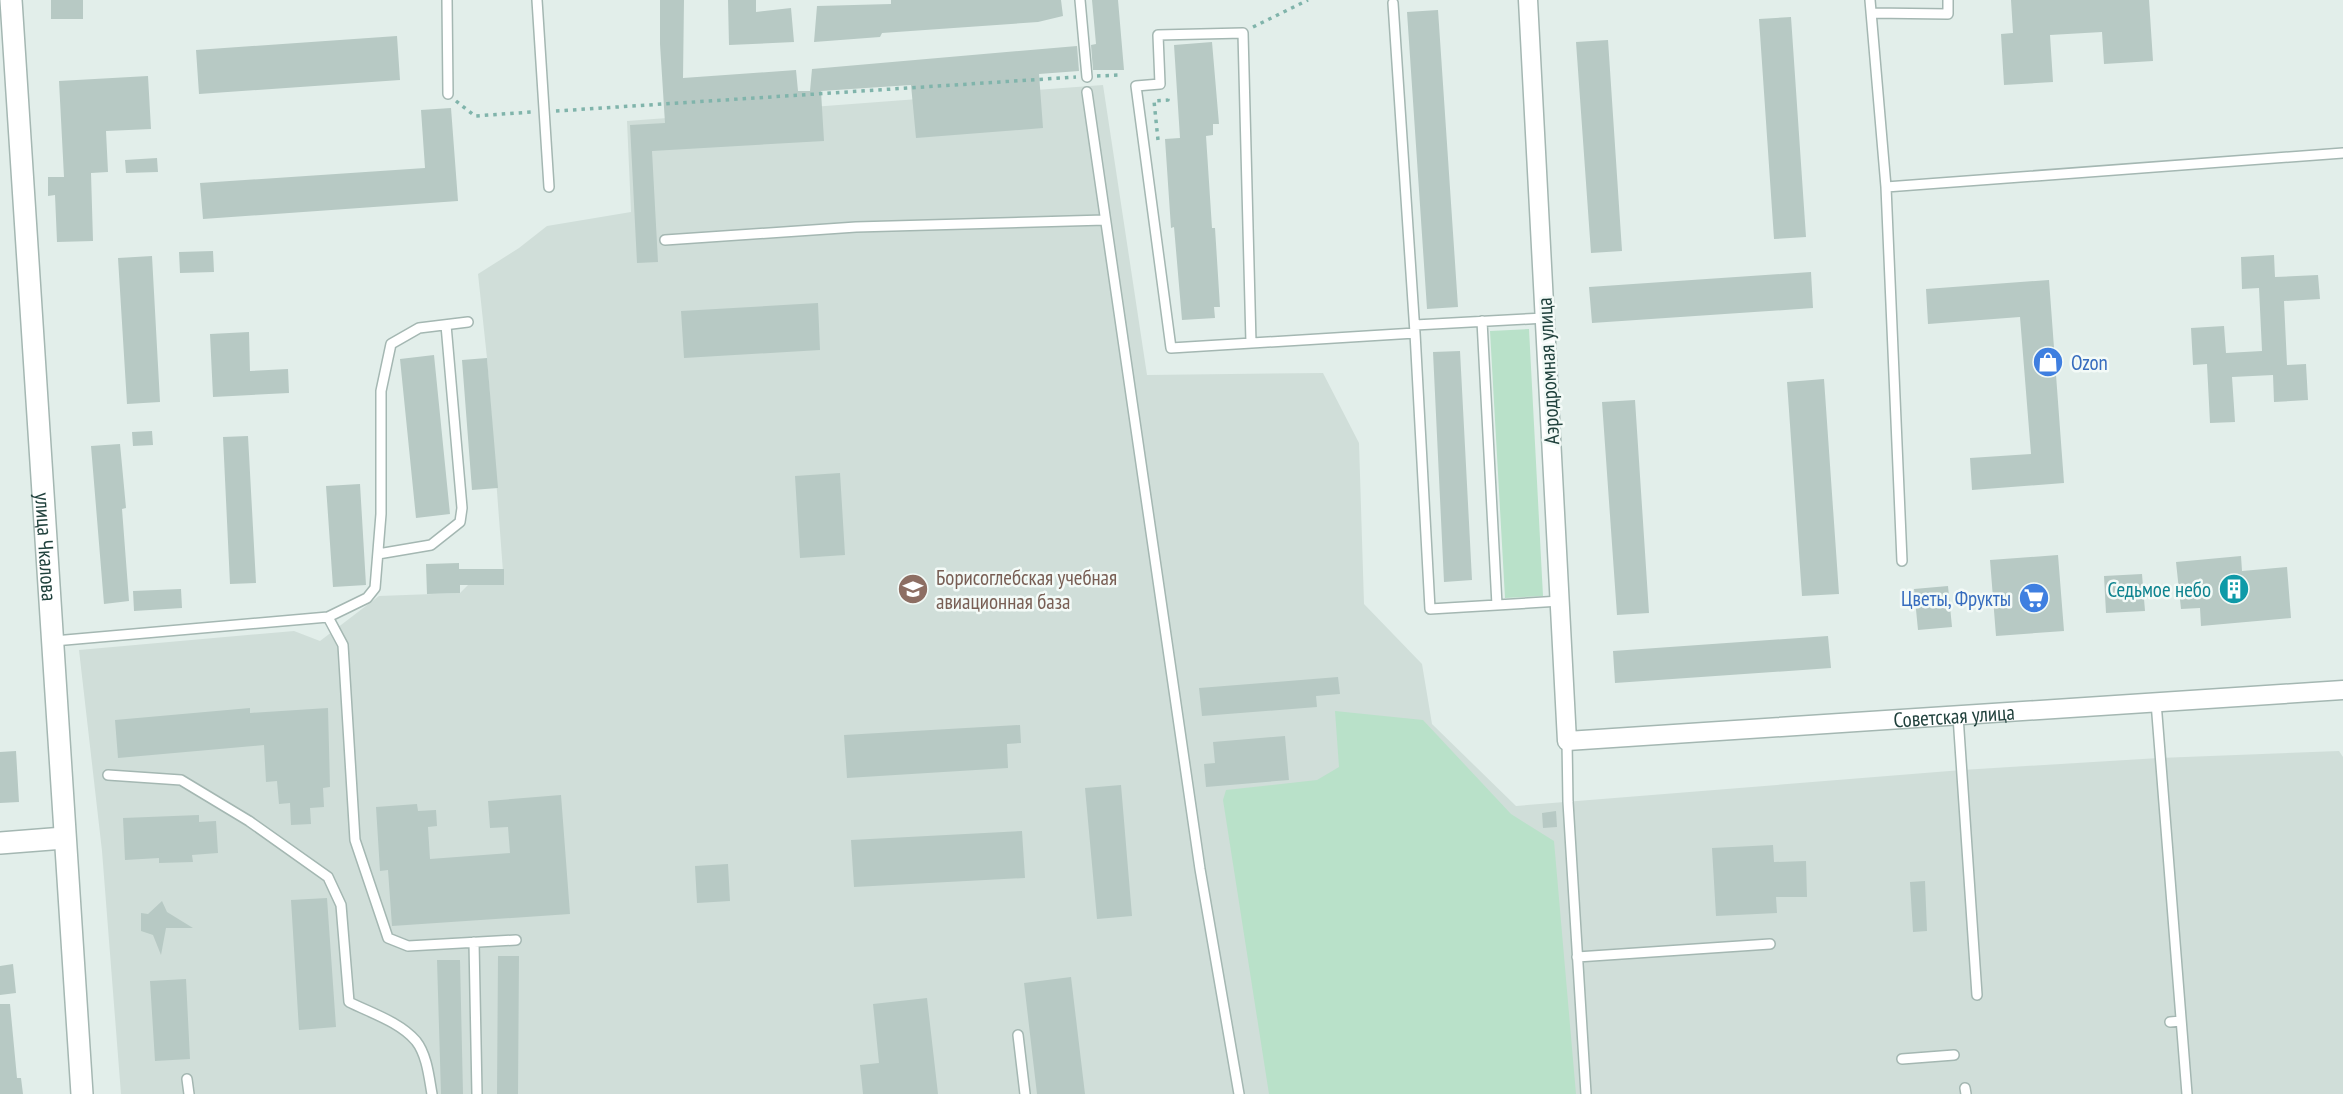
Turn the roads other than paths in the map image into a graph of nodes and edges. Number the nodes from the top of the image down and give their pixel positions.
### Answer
1 (11, 0) edge
2 (447, 0) edge
3 (537, 0) edge
4 (1080, 0) edge
5 (1528, 0) edge
6 (1870, 0) edge
7 (1948, 0) edge
8 (1393, 3) dead end
9 (1872, 13) junction
10 (8, 72) edge
11 (1087, 77) road end
12 (1087, 92) dead end
13 (448, 94) road end
14 (2343, 153) edge
15 (549, 187) dead end
16 (1886, 187) junction
17 (1105, 220) junction
18 (665, 240) dead end
19 (1545, 318) junction
20 (1482, 321) junction
21 (468, 322) dead end
22 (446, 325) junction
23 (1415, 329) junction
24 (1251, 343) junction
25 (378, 554) junction
26 (1902, 561) dead end
27 (1560, 601) junction
28 (1497, 605) junction
29 (328, 617) junction
30 (52, 642) junction
31 (2343, 690) edge
32 (2155, 702) junction
33 (1958, 716) junction
34 (1567, 741) junction
35 (108, 775) dead end
36 (64, 838) junction
37 (0, 843) edge
38 (516, 940) dead end
39 (474, 942) junction
40 (1770, 944) dead end
41 (1577, 957) junction
42 (1977, 995) dead end
43 (2181, 1021) junction
44 (2170, 1022) dead end
45 (1018, 1035) dead end
46 (1955, 1055) dead end
47 (1902, 1059) dead end
48 (187, 1079) dead end
49 (82, 1094) edge
50 (189, 1094) edge
51 (432, 1094) edge
52 (477, 1094) edge
53 (1025, 1094) edge
54 (1238, 1094) edge
55 (1586, 1094) edge
56 (2187, 1094) edge

1 - 10 street, улица Чкалова
2 - 13 lane
3 - 15 lane
4 - 11 lane
5 - 19 street, Аэродромная улица
6 - 9 lane
7 - 9 lane
8 - 23 lane
9 - 16 lane
10 - 30 street, улица Чкалова
12 - 17 lane
14 - 16 lane
16 - 26 lane
17 - 18 lane
17 - 54 lane
19 - 20 lane
19 - 27 street, Аэродромная улица
20 - 23 lane
20 - 28 lane
21 - 22 lane
22 - 25 lane
22 - 25 lane
23 - 24 lane
23 - 28 lane
24 - 24 lane
25 - 29 lane
27 - 28 lane
27 - 34 street, Аэродромная улица
29 - 30 lane
29 - 39 lane
30 - 36 street, улица Чкалова
31 - 32 street, Советская улица
32 - 33 street, Советская улица
32 - 43 lane
33 - 34 street, Советская улица
33 - 42 lane
34 - 41 lane
35 - 51 lane
36 - 37 street
36 - 49 street, улица Чкалова
38 - 39 lane
39 - 52 lane
40 - 41 lane
41 - 55 lane
43 - 44 lane
43 - 56 lane
45 - 53 lane
46 - 47 lane
48 - 50 lane

